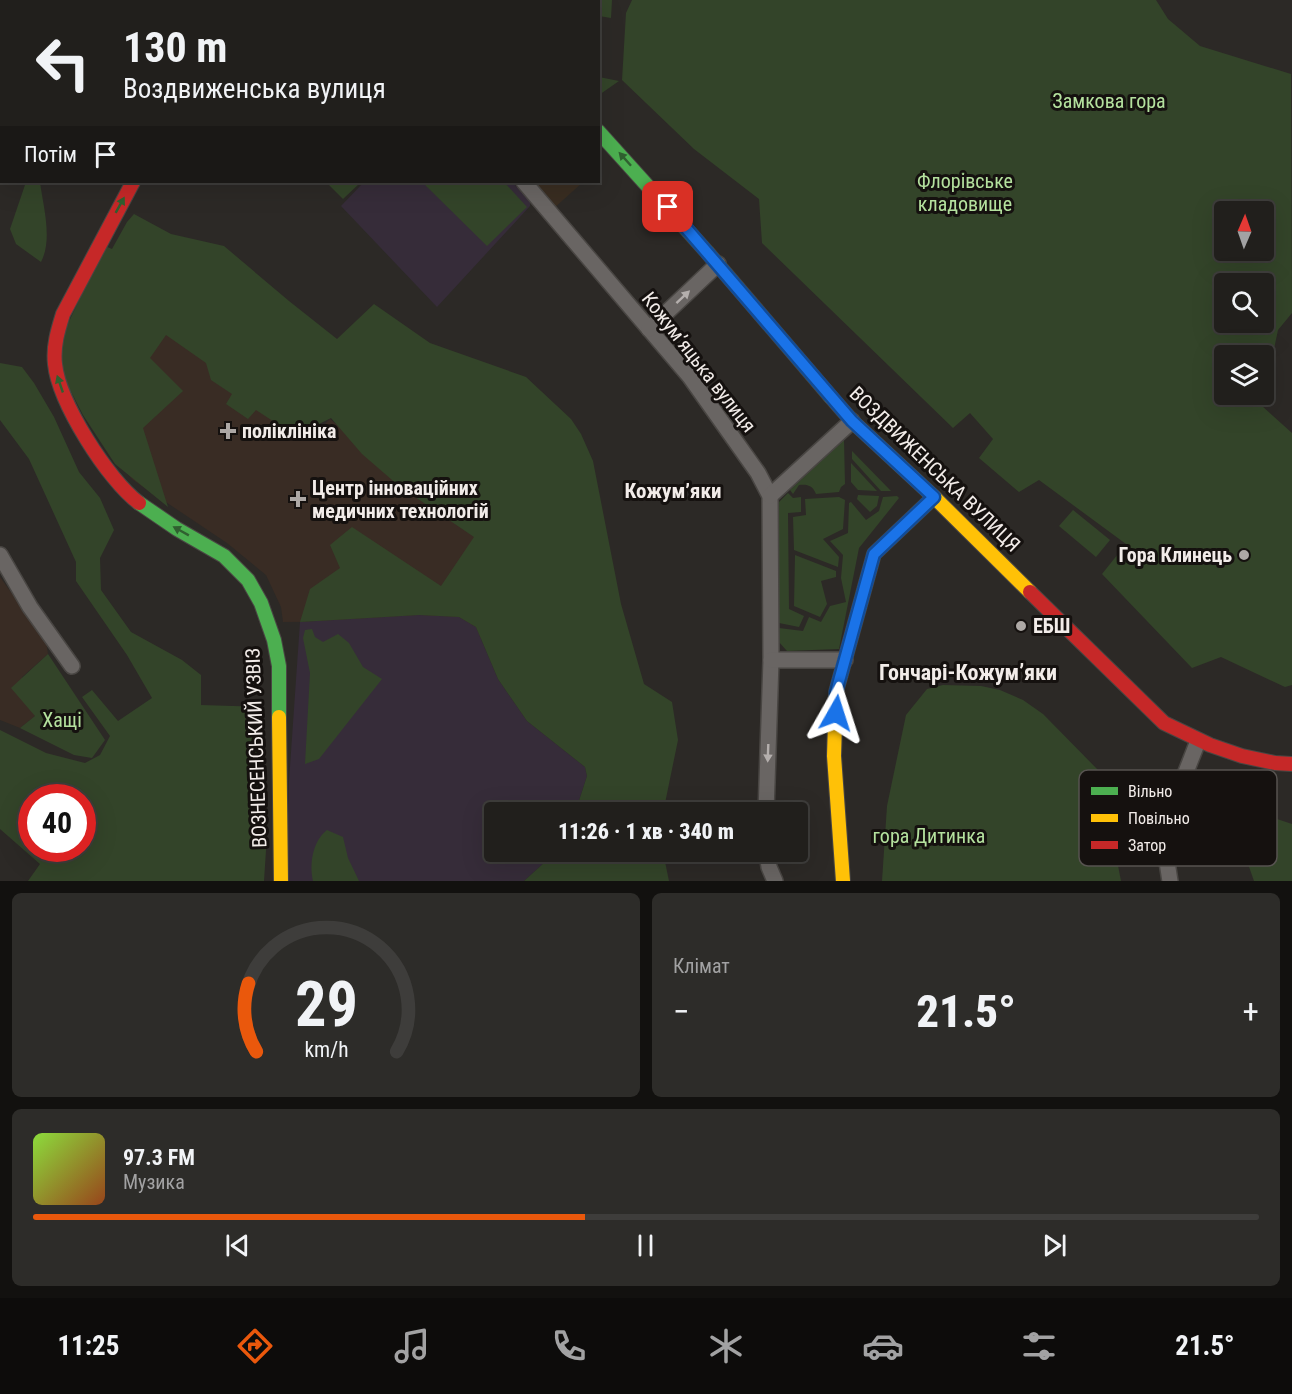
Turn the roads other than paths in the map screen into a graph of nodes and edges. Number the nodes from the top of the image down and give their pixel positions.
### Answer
1 (600, 133) edge
2 (132, 183) edge
3 (525, 183) edge
4 (718, 264) junction
5 (649, 329) junction
6 (852, 421) junction
7 (770, 496) junction
8 (934, 497) junction
9 (0, 555) edge
10 (771, 660) junction
11 (845, 660) junction
12 (72, 666) dead end
13 (1198, 741) junction
14 (1292, 764) edge
15 (1188, 770) edge
16 (766, 802) edge
17 (768, 862) edge
18 (1168, 866) edge
19 (281, 881) edge
20 (775, 881) edge
21 (843, 881) edge
22 (1170, 881) edge

4 -> 1 street, ВОЗДВИЖЕНСЬКА ВУЛИЦЯ
19 -> 2 street, ВОЗНЕСЕНСЬКИЙ УЗВІЗ
3 - 5 street, Кожумʼяцька вулиця
5 -> 4 street
4 - 6 street, ВОЗДВИЖЕНСЬКА ВУЛИЦЯ
5 - 7 street, Кожумʼяцька вулиця
6 - 7 street
6 - 8 street, ВОЗДВИЖЕНСЬКА ВУЛИЦЯ
7 - 10 street, Кожумʼяцька вулиця
8 - 11 street
8 - 13 street, ВОЗДВИЖЕНСЬКА ВУЛИЦЯ
9 - 12 street
10 - 11 street
10 -> 16 street, Кожумʼяцька вулиця
11 - 21 street
13 - 14 street, ВОЗДВИЖЕНСЬКА ВУЛИЦЯ
13 - 15 street
17 - 20 street
18 - 22 street

